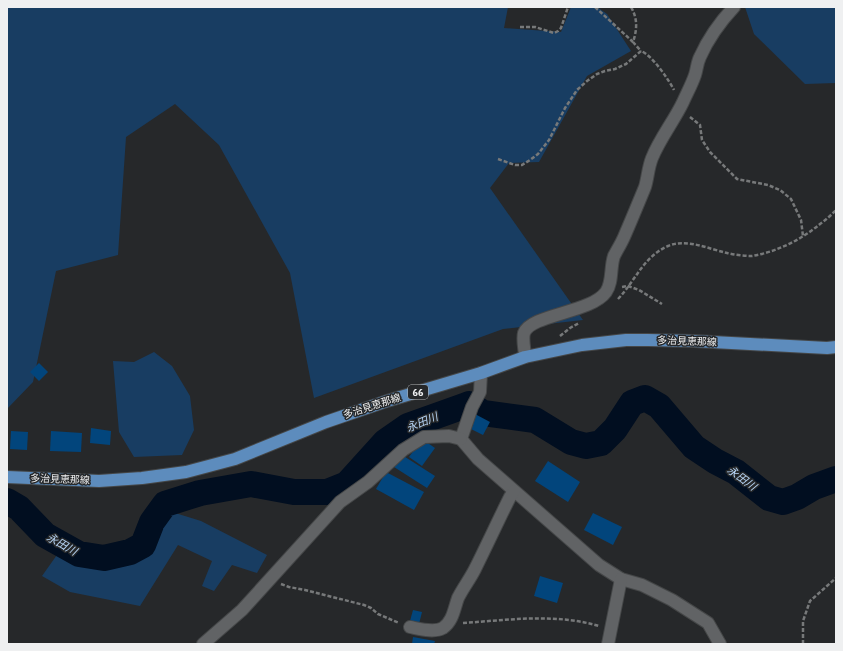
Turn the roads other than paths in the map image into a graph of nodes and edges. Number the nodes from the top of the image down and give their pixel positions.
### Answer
1 (734, 7) edge
2 (836, 347) edge
3 (526, 358) junction
4 (480, 373) junction
5 (461, 439) junction
6 (7, 478) edge
7 (514, 491) junction
8 (621, 579) junction
9 (410, 627) road end
10 (203, 644) edge
11 (608, 644) edge
12 (720, 644) edge

1 - 3 street
2 - 3 main road, 多治見恵那線 / 66
3 - 4 main road, 多治見恵那線 / 66
4 - 5 street
4 - 6 main road, 多治見恵那線 / 66
5 - 7 street
5 - 10 street
7 - 8 street
7 - 9 street
8 - 11 street
8 - 12 street

